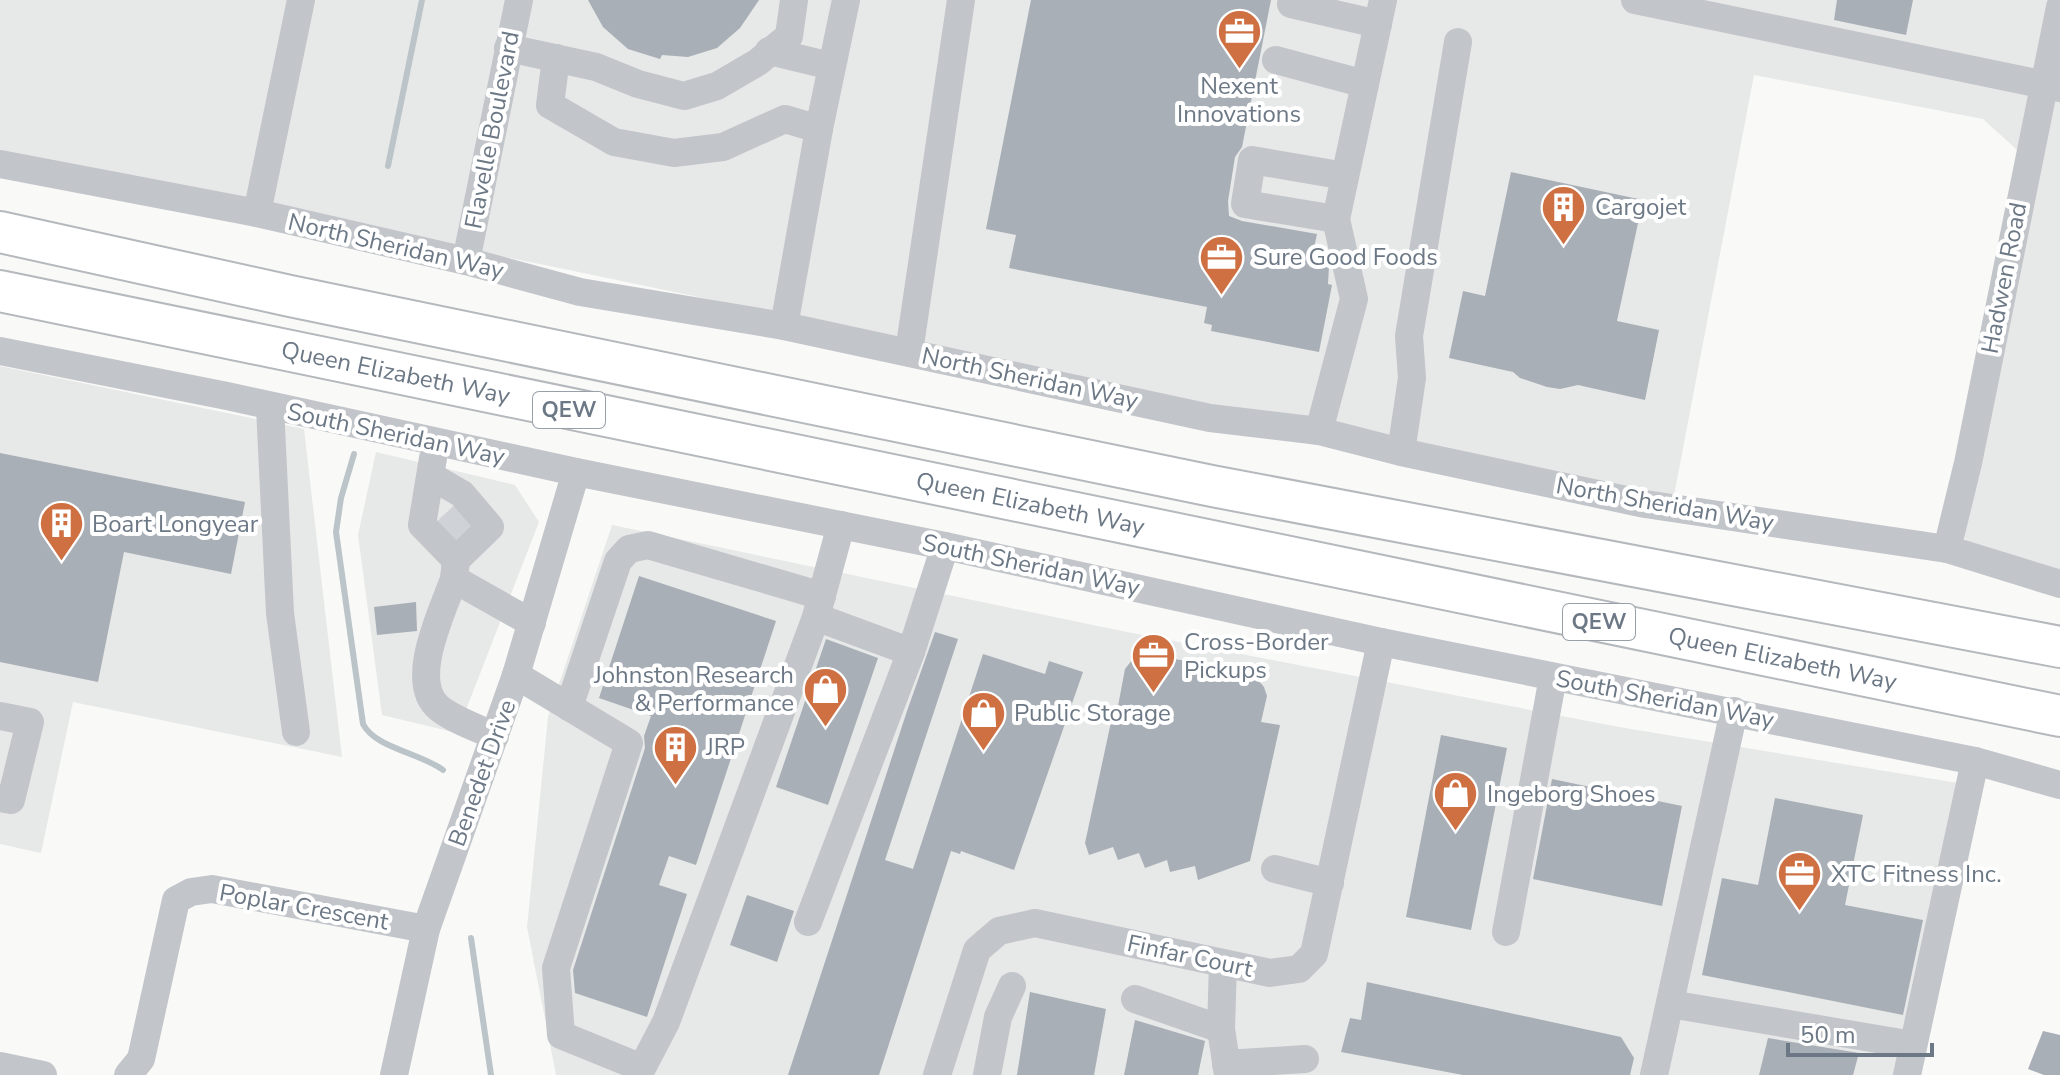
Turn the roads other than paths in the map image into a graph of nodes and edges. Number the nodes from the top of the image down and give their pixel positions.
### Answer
1 (301, 0) edge
2 (519, 0) edge
3 (794, 0) edge
4 (846, 0) edge
5 (961, 0) edge
6 (1635, 0) edge
7 (1291, 4) dead end
8 (2060, 7) edge
9 (1381, 12) edge
10 (1458, 42) dead end
11 (508, 48) junction
12 (769, 51) junction
13 (556, 58) junction
14 (1276, 60) dead end
15 (831, 66) junction
16 (1365, 84) junction
17 (2052, 86) edge
18 (819, 129) junction
19 (0, 164) edge
20 (1345, 176) junction
21 (257, 213) junction
22 (1336, 219) junction
23 (0, 232) edge
24 (466, 261) junction
25 (0, 291) edge
26 (784, 326) junction
27 (0, 351) edge
28 (909, 352) junction
29 (270, 407) junction
30 (1319, 431) junction
31 (436, 442) junction
32 (1401, 452) junction
33 (576, 472) junction
34 (841, 525) junction
35 (450, 529) junction
36 (945, 546) junction
37 (1947, 549) junction
38 (2060, 584) edge
39 (819, 606) junction
40 (532, 623) junction
41 (1381, 642) junction
42 (2060, 647) edge
43 (911, 652) junction
44 (516, 675) junction
45 (1553, 677) junction
46 (569, 707) junction
47 (1734, 711) junction
48 (0, 716) edge
49 (2060, 716) edge
50 (296, 732) dead end
51 (495, 736) junction
52 (1975, 761) junction
53 (2060, 785) edge
54 (0, 798) edge
55 (1275, 869) dead end
56 (1330, 883) junction
57 (808, 922) dead end
58 (426, 929) junction
59 (1506, 932) dead end
60 (1223, 964) junction
61 (1012, 986) dead end
62 (1135, 999) dead end
63 (1670, 1004) junction
64 (1221, 1029) junction
65 (1913, 1045) junction
66 (1305, 1059) dead end
67 (606, 1064) edge
68 (0, 1066) edge
69 (1227, 1069) edge
70 (43, 1075) edge
71 (128, 1075) edge
72 (394, 1075) edge
73 (937, 1075) edge
74 (987, 1075) edge
75 (1654, 1075) edge
76 (1907, 1075) edge

1 - 21 street
2 - 11 street, Flavelle Boulevard
3 - 12 street
4 - 15 street
5 - 28 street
6 - 17 street
7 - 9 street
8 - 17 street, Hadwen Road
9 - 16 street
10 - 32 street
11 - 13 street
11 - 24 street, Flavelle Boulevard
12 - 13 street
12 - 15 street
13 - 18 street
14 - 16 street
15 - 18 street
16 - 20 street
17 - 37 street, Hadwen Road
18 - 26 street
19 - 21 street, North Sheridan Way
20 - 22 street
20 - 22 street
21 - 24 street, North Sheridan Way
22 - 30 street
23 - 42 highway, QEW
24 - 26 street, North Sheridan Way
25 - 49 highway, Queen Elizabeth Way / QEW
26 - 28 street, North Sheridan Way
27 - 29 street, South Sheridan Way
28 - 30 street, North Sheridan Way
29 - 31 street, South Sheridan Way
29 - 50 street
30 - 32 street, North Sheridan Way
31 - 33 street, South Sheridan Way
31 - 35 street
32 - 37 street, North Sheridan Way
33 - 34 street, South Sheridan Way
33 - 40 street, Benedet Drive
34 - 36 street, South Sheridan Way
34 - 39 street
35 - 40 street
35 - 51 street
36 - 41 street, South Sheridan Way
36 - 43 street
37 - 38 street, North Sheridan Way
39 - 43 street
39 - 46 street
39 - 67 street
40 - 44 street, Benedet Drive
41 - 45 street, South Sheridan Way
41 - 56 street, Finfar Court
43 - 57 street
44 - 46 street
44 - 51 street, Benedet Drive
45 - 47 street, South Sheridan Way
45 - 59 street
46 - 67 street
47 - 52 street, South Sheridan Way
47 - 63 street
48 - 54 street
51 - 58 street, Benedet Drive
52 - 53 street, South Sheridan Way
52 - 65 street
55 - 56 street
56 - 60 street, Finfar Court
58 - 71 street, Poplar Crescent
58 - 72 street, Benedet Drive
60 - 64 street
60 - 73 street, Finfar Court
61 - 74 street
62 - 64 street
63 - 65 street
63 - 75 street
64 - 69 street
65 - 76 street
66 - 69 street
68 - 70 street

